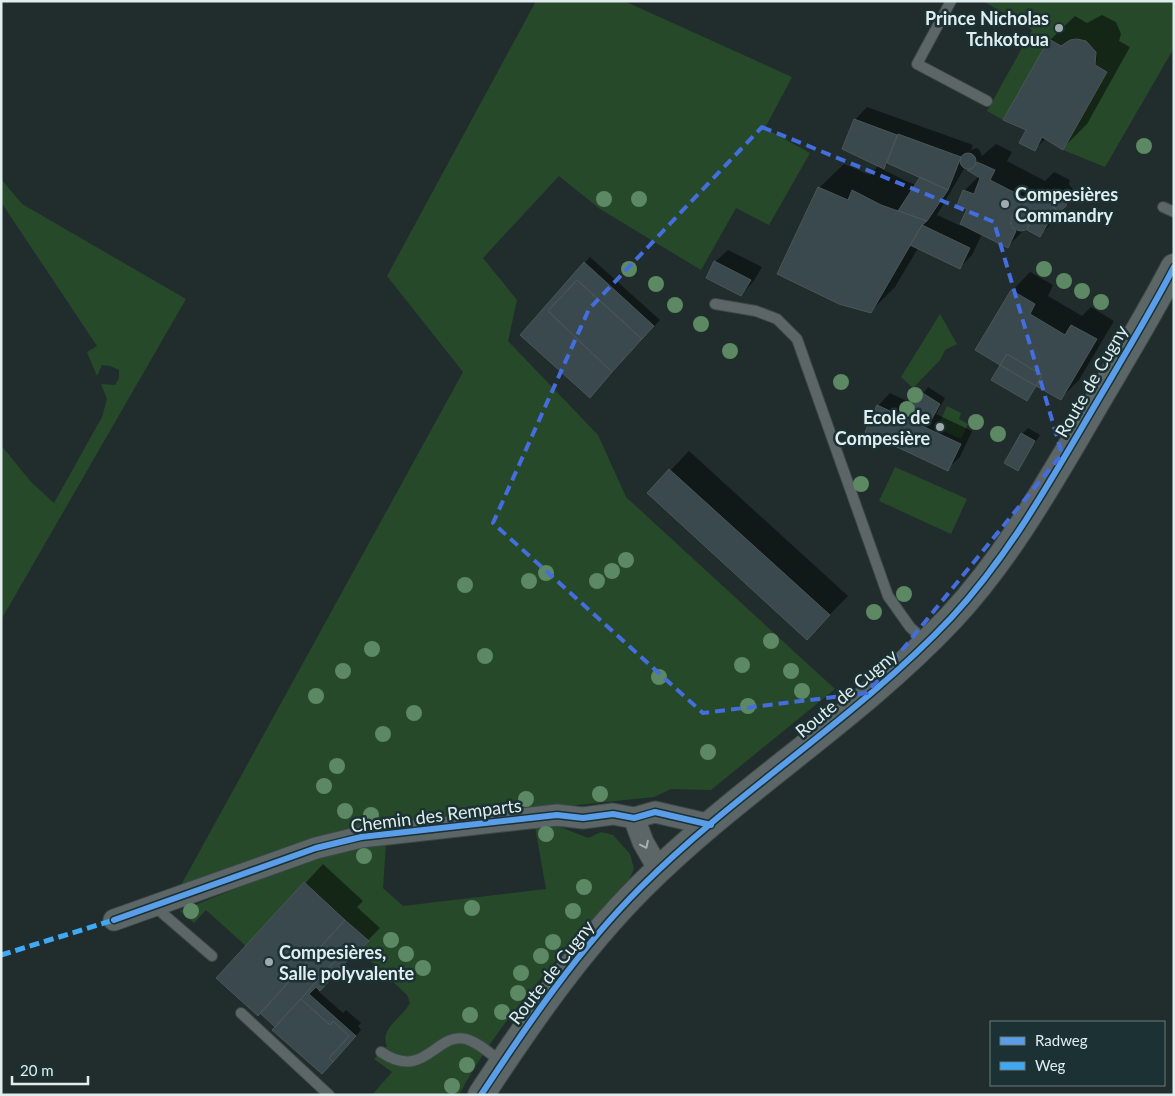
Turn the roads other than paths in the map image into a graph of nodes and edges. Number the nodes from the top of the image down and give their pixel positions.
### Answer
1 (951, 1) edge
2 (987, 101) dead end
3 (1164, 207) dead end
4 (1174, 212) edge
5 (1174, 267) edge
6 (715, 304) dead end
7 (926, 643) junction
8 (634, 818) junction
9 (711, 825) junction
10 (660, 870) junction
11 (154, 906) junction
12 (114, 920) dead end
13 (212, 956) dead end
14 (241, 1013) dead end
15 (381, 1052) dead end
16 (502, 1063) junction
17 (329, 1095) edge
18 (481, 1095) edge

1 - 2 lane
3 - 4 lane
5 - 7 street, Route de Cugny
6 - 7 lane
7 - 9 street, Route de Cugny
8 - 9 street, Chemin des Remparts
8 -> 10 street
8 - 11 street, Chemin des Remparts
9 - 10 street, Route de Cugny
10 - 16 street, Route de Cugny
11 - 12 street, Chemin des Remparts
11 - 13 lane
14 - 17 lane
15 - 16 lane
16 - 18 street, Route de Cugny

